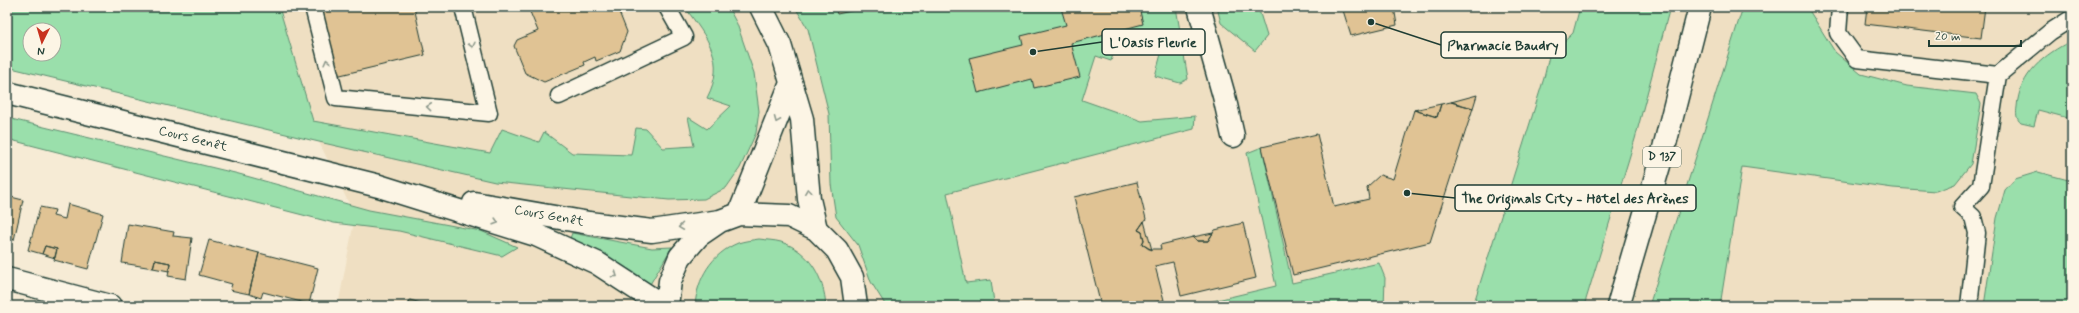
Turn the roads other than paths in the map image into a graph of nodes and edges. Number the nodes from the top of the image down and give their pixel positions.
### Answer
1 (313, 7) edge
2 (463, 7) edge
3 (667, 7) edge
4 (761, 7) edge
5 (1198, 7) edge
6 (1700, 7) edge
7 (1840, 7) edge
8 (2072, 18) edge
9 (1998, 75) junction
10 (791, 83) junction
11 (7, 93) edge
12 (559, 96) dead end
13 (1233, 136) dead end
14 (379, 186) junction
15 (729, 218) junction
16 (816, 229) junction
17 (7, 279) edge
18 (110, 306) edge
19 (663, 306) edge
20 (667, 306) edge
21 (856, 306) edge
22 (1618, 306) edge
23 (1968, 306) edge

2 -> 1 lane
3 - 12 lane
4 - 10 main road
5 - 13 main road
6 - 22 main road, D 137
7 - 9 lane
8 - 9 lane
9 - 23 lane
10 -> 15 main road
16 -> 10 main road
11 - 14 main road, Cours Genêt
15 -> 14 main road, Cours Genêt
14 -> 19 main road, Cours Genêt
15 - 16 main road, Cours Genêt
15 - 20 main road
16 - 21 main road
17 - 18 main road

